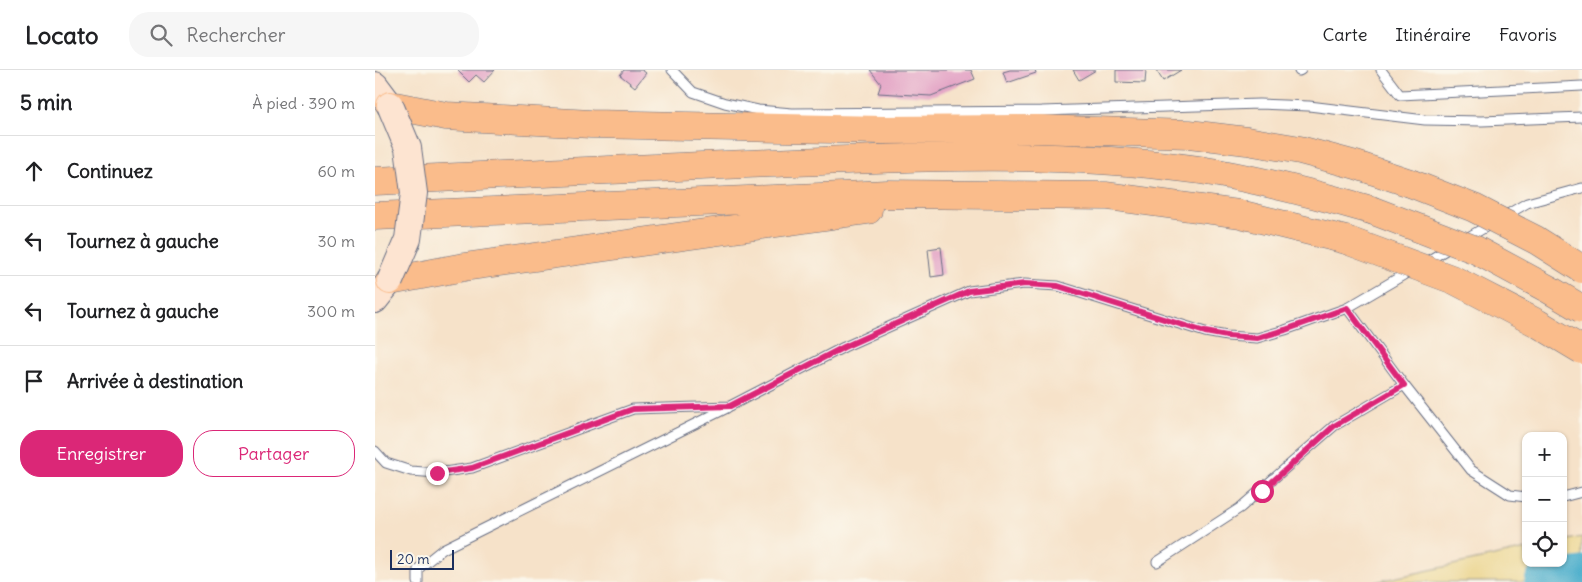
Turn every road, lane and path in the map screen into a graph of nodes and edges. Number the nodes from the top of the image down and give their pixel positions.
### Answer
1 (672, 70) edge
2 (1381, 70) edge
3 (1582, 86) edge
4 (383, 95) edge
5 (1582, 117) edge
6 (375, 181) edge
7 (1582, 188) edge
8 (1001, 196) junction
9 (375, 216) edge
10 (1582, 269) edge
11 (383, 291) edge
12 (1347, 308) junction
13 (1582, 309) edge
14 (1582, 350) edge
15 (1404, 385) junction
16 (730, 406) junction
17 (375, 451) edge
18 (1582, 492) edge
19 (1567, 496) edge
20 (1522, 497) edge
21 (1157, 562) dead end
22 (418, 582) edge

1 - 5 lane
2 - 3 lane
4 - 10 highway, bridge
4 - 11 main road, bridge
6 - 13 highway, bridge
7 - 12 lane
8 - 9 highway
8 - 11 highway
8 - 14 highway, bridge
12 - 15 lane
12 - 16 lane
15 - 20 lane
15 - 21 lane
16 - 17 lane
16 - 22 lane
18 - 19 lane

